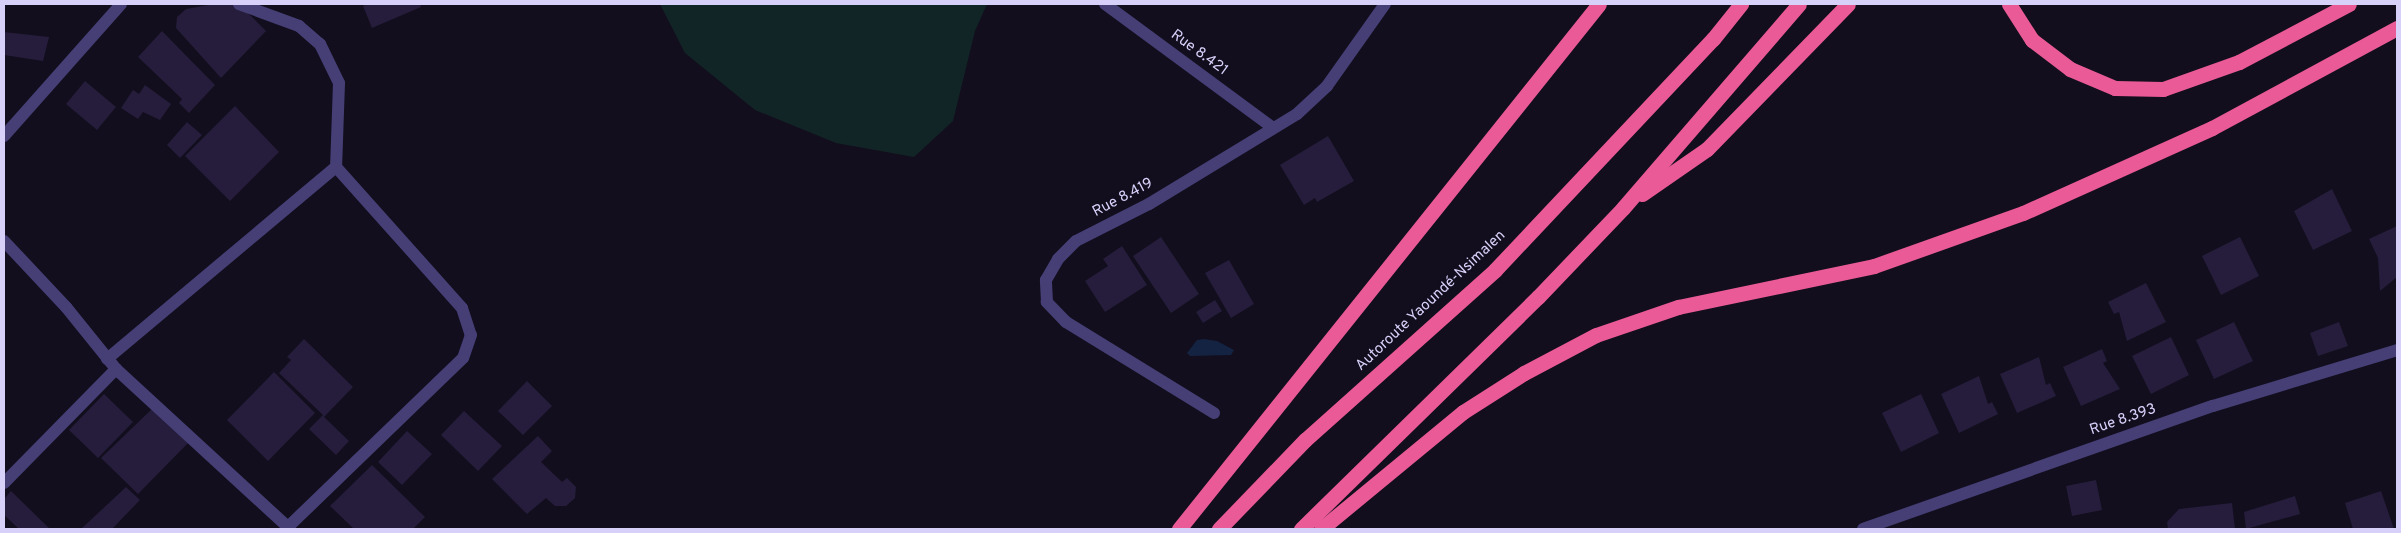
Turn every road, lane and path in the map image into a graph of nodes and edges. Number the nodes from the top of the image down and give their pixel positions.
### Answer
1 (121, 4) edge
2 (239, 4) edge
3 (1105, 4) edge
4 (1385, 4) edge
5 (1599, 4) edge
6 (1742, 4) edge
7 (1799, 4) edge
8 (1848, 4) edge
9 (2009, 4) edge
10 (2349, 4) edge
11 (2397, 28) edge
12 (1273, 128) junction
13 (4, 136) edge
14 (336, 167) junction
15 (1623, 208) junction
16 (4, 240) edge
17 (2397, 350) edge
18 (107, 359) junction
19 (116, 369) junction
20 (1214, 413) dead end
21 (4, 483) edge
22 (289, 528) edge
23 (1178, 529) edge
24 (1219, 529) edge
25 (1301, 529) edge
26 (1321, 529) edge
27 (1863, 529) edge

1 - 13 street
2 - 14 street
3 - 12 street, Rue 8.421
4 - 12 street, Rue 8.419
5 - 23 highway
6 - 24 highway, Autoroute Yaoundé-Nsimalen
7 - 15 highway
8 - 15 highway
9 - 10 highway
11 - 26 highway
12 - 20 street, Rue 8.419
14 - 18 street
14 - 22 street
15 - 25 highway
16 - 18 street
17 - 27 street, Rue 8.393
18 - 19 street
19 - 21 street
19 - 22 street

